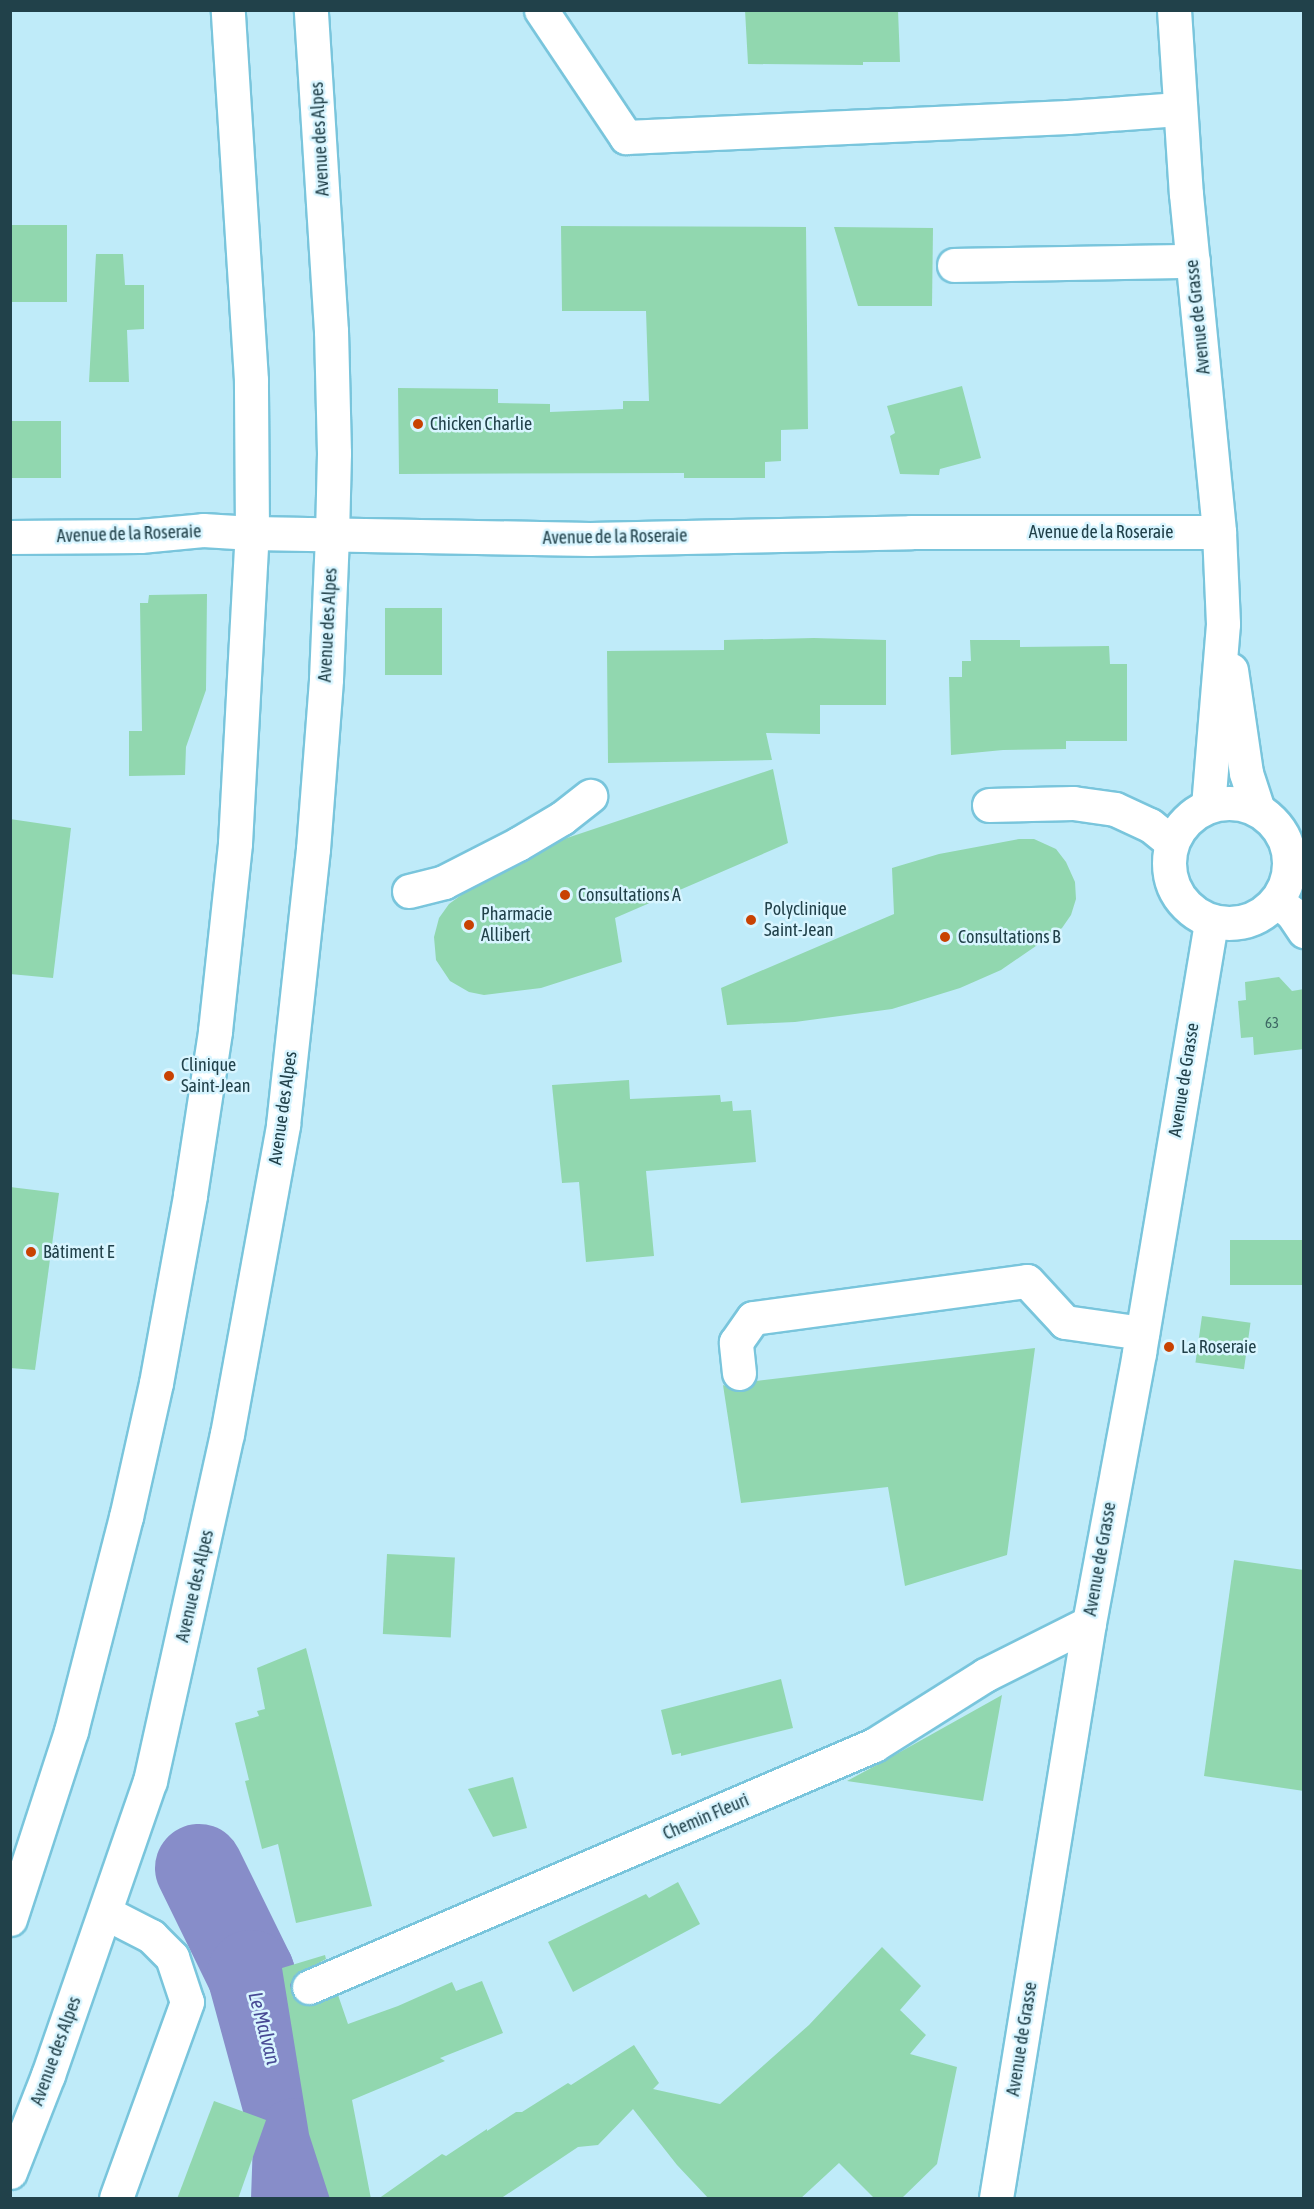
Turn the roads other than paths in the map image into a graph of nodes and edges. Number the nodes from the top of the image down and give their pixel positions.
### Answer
1 (228, 10) edge
2 (311, 10) edge
3 (541, 10) edge
4 (1174, 10) edge
5 (1179, 109) junction
6 (1192, 261) junction
7 (954, 265) dead end
8 (1220, 532) junction
9 (252, 533) junction
10 (332, 535) junction
11 (10, 537) edge
12 (1222, 624) junction
13 (590, 796) dead end
14 (989, 805) dead end
15 (1208, 806) junction
16 (1258, 809) junction
17 (1172, 842) junction
18 (409, 891) dead end
19 (1276, 901) junction
20 (1211, 921) junction
21 (1304, 931) edge
22 (1142, 1333) junction
23 (739, 1373) dead end
24 (1089, 1623) junction
25 (106, 1913) junction
26 (10, 1919) edge
27 (309, 1987) dead end
28 (10, 2172) edge
29 (116, 2199) edge
30 (996, 2199) edge

1 - 9 main road
2 - 10 main road, Avenue des Alpes
3 - 5 main road
4 - 5 main road, Avenue de Grasse
5 - 6 main road, Avenue de Grasse
6 - 7 main road
6 - 8 main road, Avenue de Grasse
8 - 10 main road, Avenue de la Roseraie
8 - 12 main road, Avenue de Grasse
9 - 10 main road, Avenue de la Roseraie
9 - 11 main road, Avenue de la Roseraie
9 - 26 main road
10 - 25 main road, Avenue des Alpes
12 - 15 main road, Avenue de Grasse
12 - 16 main road, Avenue de Grasse
13 - 18 main road
14 - 17 main road
15 - 16 main road
15 - 17 main road
16 - 19 main road
17 - 20 main road
19 - 20 main road
19 - 21 main road
20 - 22 main road, Avenue de Grasse
22 - 23 main road
22 - 24 main road, Avenue de Grasse
24 - 27 main road, Chemin Fleuri
24 - 30 main road, Avenue de Grasse
25 - 28 main road, Avenue des Alpes
25 - 29 main road

